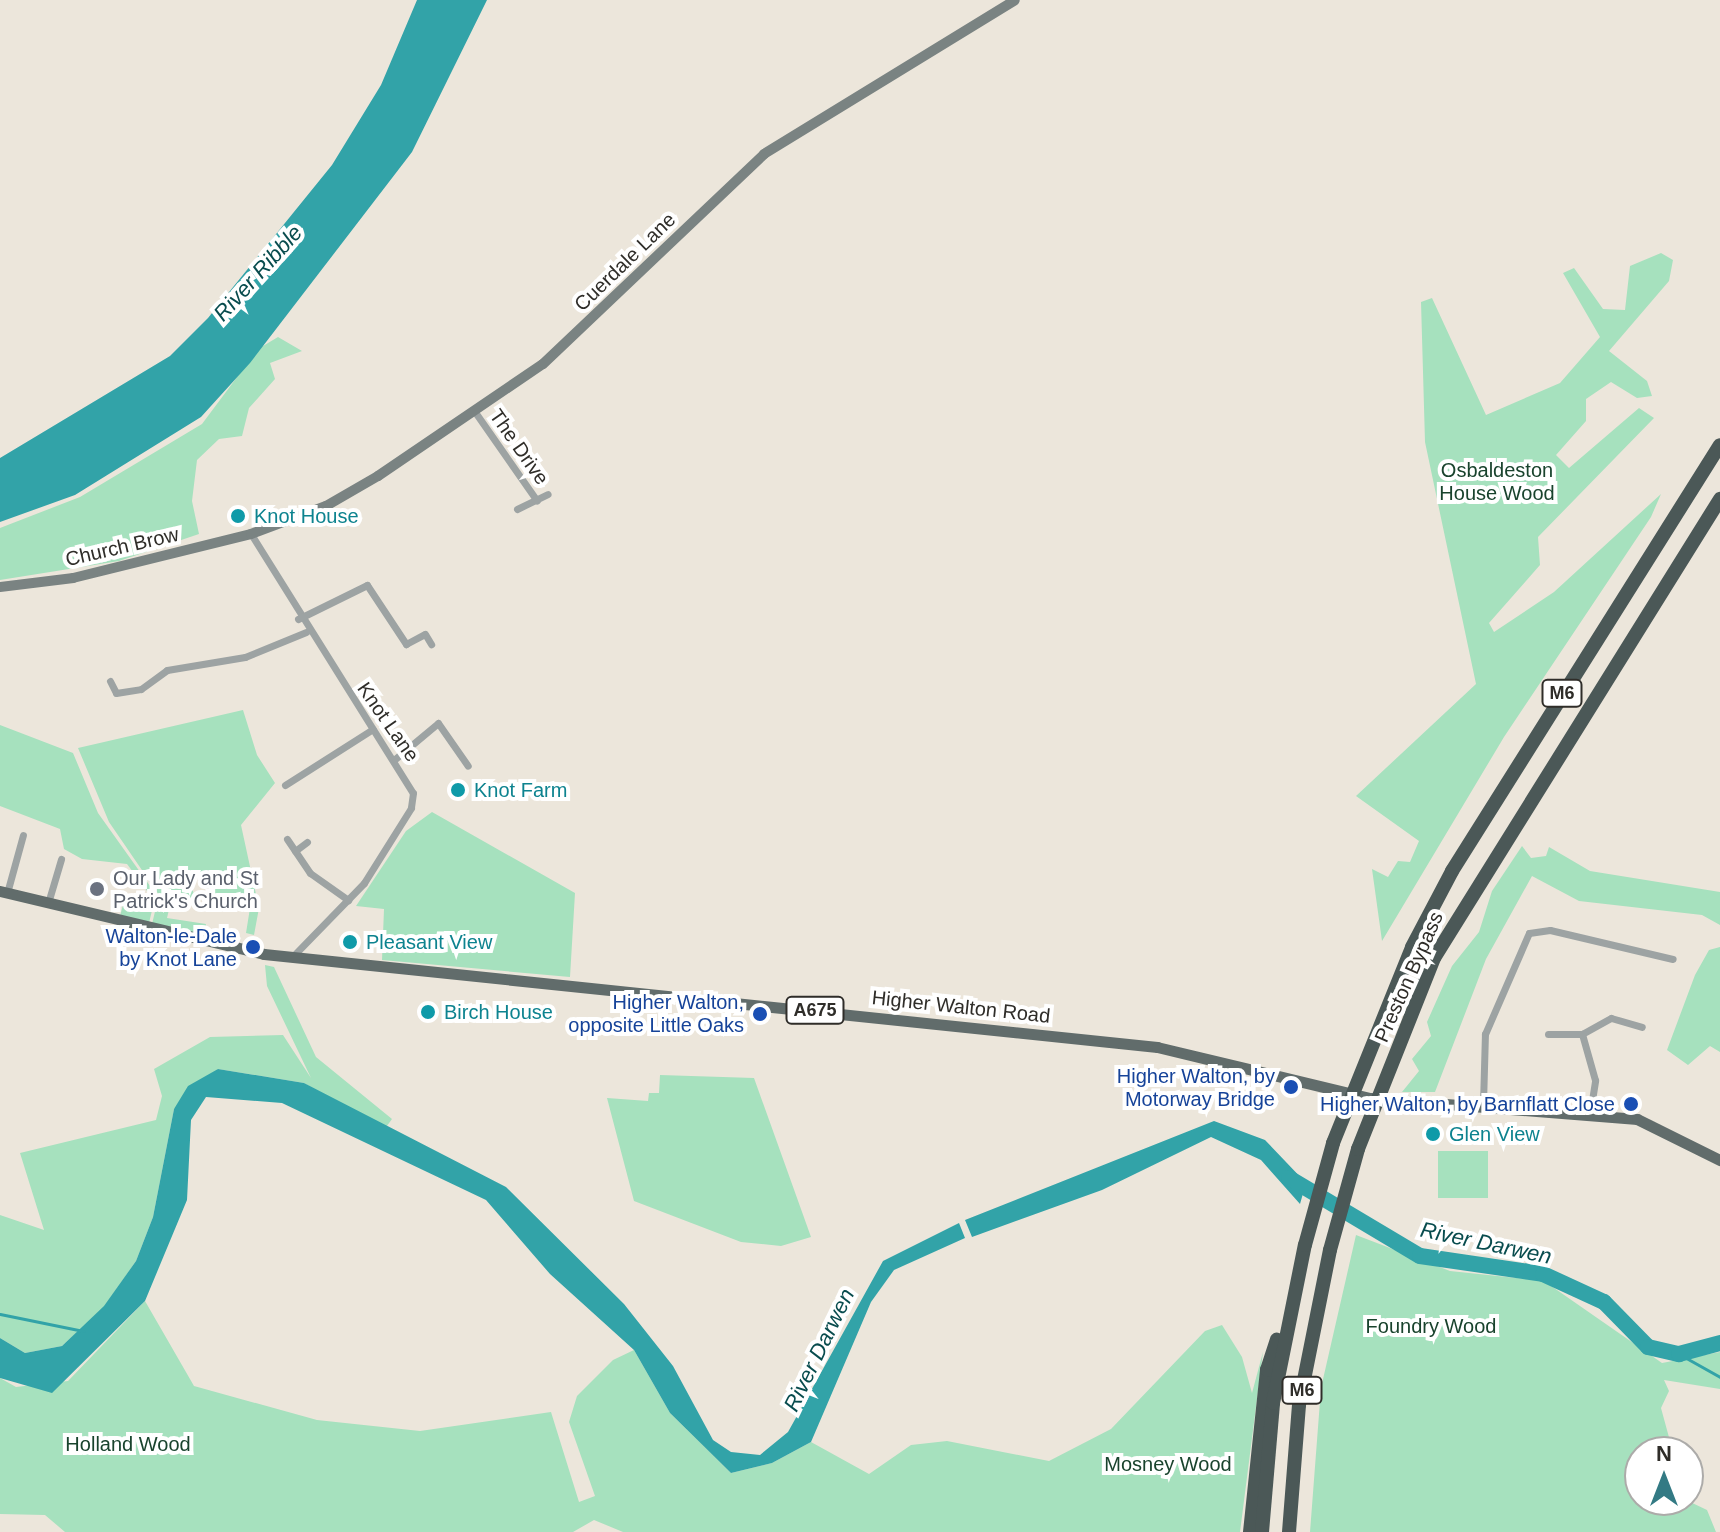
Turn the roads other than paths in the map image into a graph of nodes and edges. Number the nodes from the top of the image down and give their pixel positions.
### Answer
1 (1015, 0) edge
2 (475, 412) junction
3 (1720, 445) edge
4 (548, 494) dead end
5 (1720, 499) edge
6 (537, 501) junction
7 (517, 509) dead end
8 (251, 534) junction
9 (0, 587) edge
10 (298, 619) junction
11 (306, 632) junction
12 (431, 644) dead end
13 (110, 681) dead end
14 (373, 729) junction
15 (395, 759) junction
16 (468, 766) dead end
17 (285, 785) dead end
18 (23, 835) dead end
19 (287, 839) dead end
20 (307, 842) dead end
21 (295, 851) junction
22 (61, 859) dead end
23 (3, 892) edge
24 (348, 900) junction
25 (47, 905) junction
26 (292, 957) junction
27 (1673, 959) dead end
28 (1642, 1027) dead end
29 (1548, 1034) dead end
30 (1582, 1034) junction
31 (1483, 1104) junction
32 (1590, 1113) junction
33 (1720, 1160) edge
34 (1296, 1283) junction
35 (1250, 1532) edge
36 (1262, 1532) edge
37 (1289, 1532) edge

1 - 2 main road, Cuerdale Lane
2 - 6 street, The Drive
2 - 8 main road, Cuerdale Lane
3 - 34 highway, Preston Bypass / M6, bridge
4 - 6 street
5 - 37 highway, Preston Bypass / M6, bridge
6 - 7 street
8 - 9 main road, Church Brow
8 - 10 street, Knot Lane
10 - 11 street, Knot Lane
10 - 12 street
11 - 13 street
11 - 14 street, Knot Lane
14 - 15 street, Knot Lane
14 - 17 street
15 - 16 street
15 - 24 street, Knot Lane
18 - 23 street
19 - 21 street
20 - 21 street
21 - 24 street
22 - 25 street
23 - 25 main road, Higher Walton Road / A675
24 - 26 street, Knot Lane
25 - 26 main road, Higher Walton Road / A675
26 - 31 main road, Higher Walton Road / A675
27 - 31 street
28 - 30 street
29 - 30 street
30 - 32 street
31 - 32 main road, Higher Walton Road / A675
32 - 33 main road, Higher Walton Road / A675
34 - 35 highway
34 - 36 highway, M6

